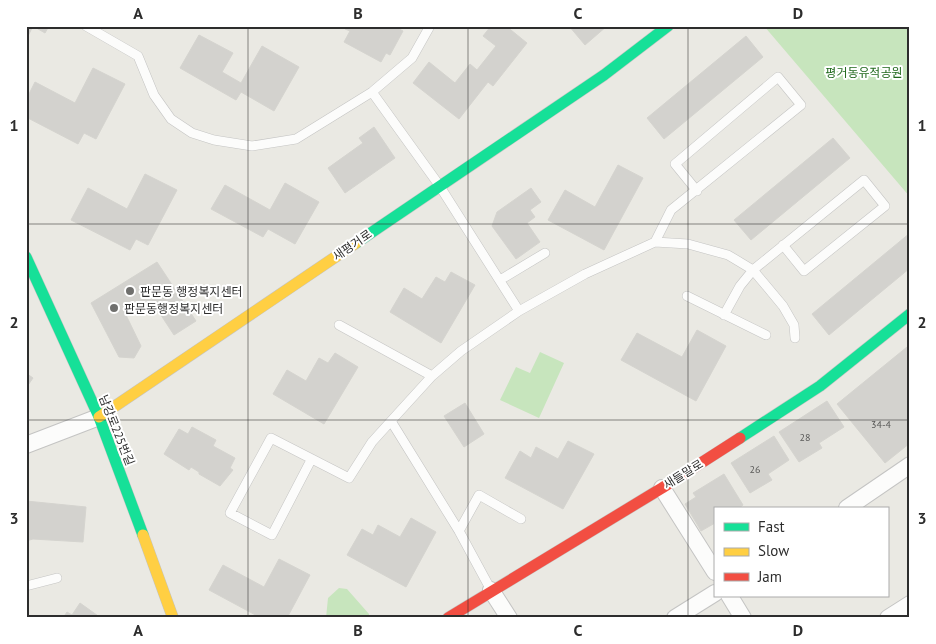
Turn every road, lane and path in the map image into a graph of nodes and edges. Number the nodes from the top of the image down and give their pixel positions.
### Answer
1 (86, 26) edge
2 (430, 26) edge
3 (668, 26) edge
4 (372, 92) junction
5 (439, 185) junction
6 (697, 191) junction
7 (654, 242) junction
8 (783, 245) junction
9 (545, 253) dead end
10 (26, 257) edge
11 (753, 270) junction
12 (500, 280) junction
13 (687, 296) dead end
14 (519, 311) junction
15 (724, 315) junction
16 (909, 316) edge
17 (339, 325) dead end
18 (766, 335) dead end
19 (795, 338) dead end
20 (432, 376) junction
21 (99, 417) junction
22 (391, 421) junction
23 (26, 445) edge
24 (311, 460) junction
25 (910, 465) edge
26 (662, 488) junction
27 (849, 507) edge
28 (521, 519) dead end
29 (459, 531) junction
30 (714, 570) edge
31 (56, 578) dead end
32 (26, 586) edge
33 (491, 590) junction
34 (714, 594) edge
35 (730, 596) edge
36 (910, 604) edge
37 (173, 618) edge
38 (448, 618) edge
39 (509, 618) edge
40 (675, 618) edge
41 (744, 618) edge
42 (888, 618) edge

1 - 4 lane
2 - 4 lane
3 - 5 street, 새평거로
4 - 5 lane
5 - 12 lane
5 - 21 street, 새평거로
6 - 6 lane
6 - 7 lane
7 - 11 lane
7 - 14 lane
8 - 8 lane
8 - 11 lane
9 - 12 lane
10 - 21 street, 남강로225번길
11 - 15 lane
11 - 19 lane
12 - 14 lane
13 - 15 lane
14 - 20 lane
15 - 18 lane
16 - 26 street, 새들말로
17 - 20 lane
20 - 22 lane
21 - 23 street, 새평거로
21 - 37 street, 남강로225번길
22 - 24 lane
22 - 29 lane
24 - 24 lane
25 - 27 street
26 - 30 street
26 - 33 street, 새들말로
28 - 29 lane
29 - 33 lane
31 - 32 lane
33 - 38 street, 새들말로
33 - 39 street
34 - 40 street
35 - 41 street
36 - 42 street

